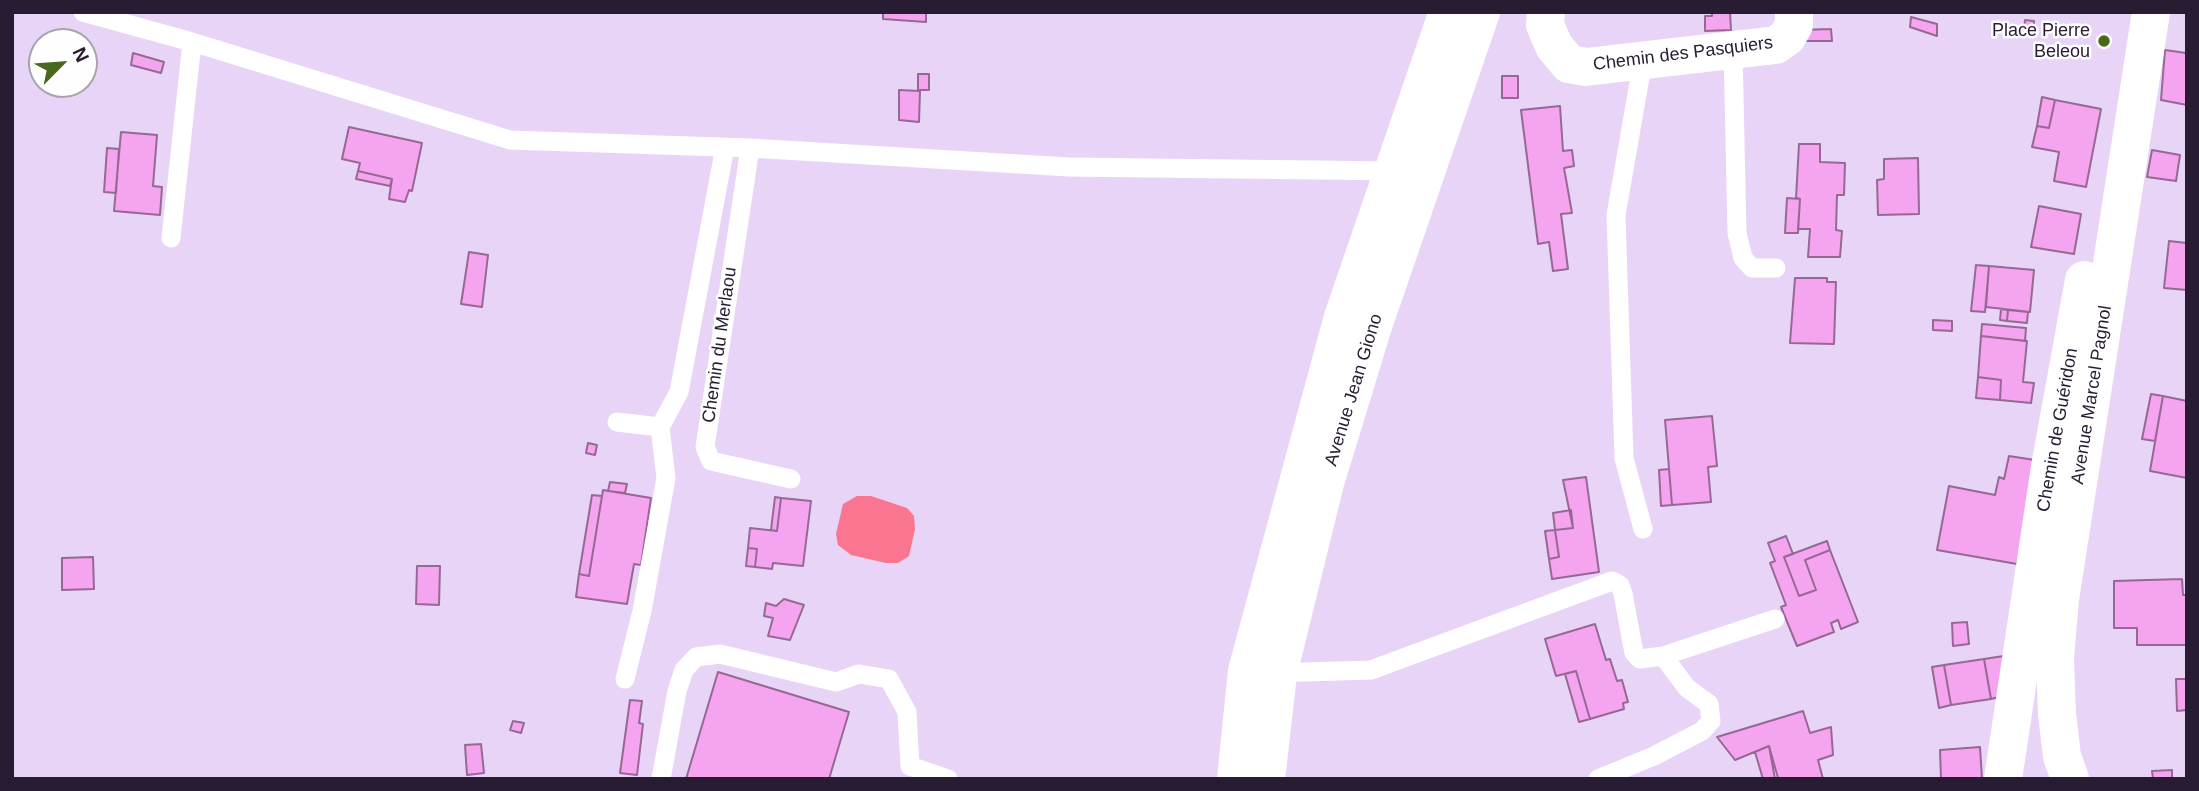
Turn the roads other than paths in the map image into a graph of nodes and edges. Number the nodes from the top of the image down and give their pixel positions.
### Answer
1 (83, 12) edge
2 (1448, 12) edge
3 (1481, 12) edge
4 (1546, 12) edge
5 (1794, 12) edge
6 (2151, 12) edge
7 (192, 42) junction
8 (1733, 50) junction
9 (1643, 60) junction
10 (2138, 97) junction
11 (725, 147) junction
12 (750, 148) junction
13 (1410, 171) junction
14 (171, 239) dead end
15 (1776, 268) dead end
16 (617, 422) dead end
17 (660, 427) junction
18 (791, 479) dead end
19 (1643, 529) dead end
20 (1775, 619) dead end
21 (1663, 656) junction
22 (1263, 672) junction
23 (625, 679) dead end
24 (661, 779) edge
25 (948, 779) edge
26 (1236, 779) edge
27 (1266, 779) edge
28 (1598, 779) edge
29 (2003, 779) edge
30 (2070, 779) edge

1 - 7 lane
2 - 13 street, Avenue Jean Giono
3 - 13 street, Avenue Jean Giono
4 - 9 street, Chemin des Pasquiers
5 - 8 street, Chemin des Pasquiers
6 - 10 street, Avenue Marcel Pagnol
7 - 11 lane
7 - 14 lane
8 - 9 street, Chemin des Pasquiers
8 - 15 lane
9 - 19 lane
10 - 29 street, Chemin de Guéridon
10 - 30 street, Avenue Marcel Pagnol
11 - 12 lane
11 - 17 lane
12 - 13 lane
12 - 18 lane, Chemin du Merlaou
13 - 22 street, Avenue Jean Giono
16 - 17 lane
17 - 23 lane
20 - 21 lane
21 - 22 lane
21 - 28 lane
22 - 26 street, Avenue Jean Giono
22 - 27 street, Avenue Jean Giono
24 - 25 lane

